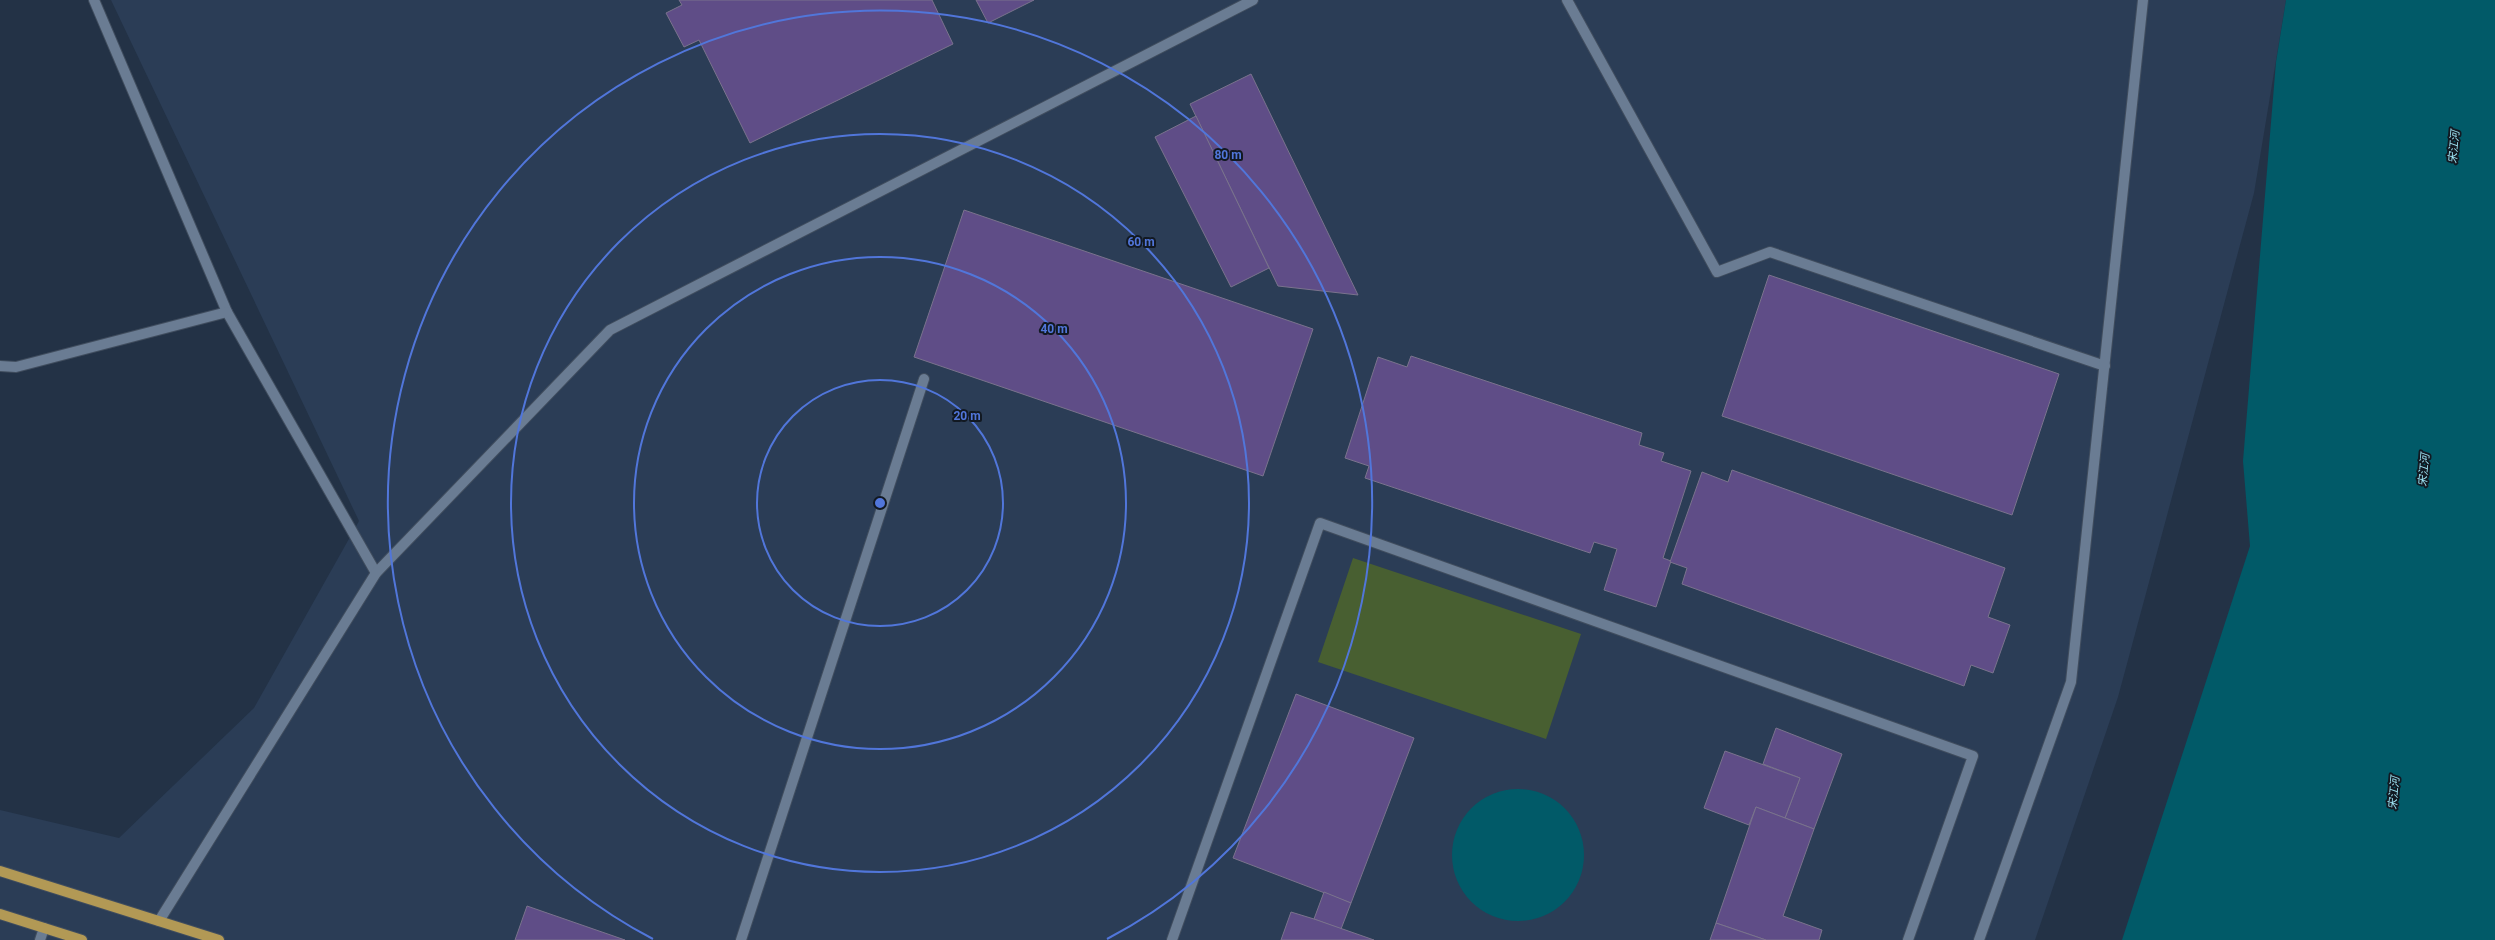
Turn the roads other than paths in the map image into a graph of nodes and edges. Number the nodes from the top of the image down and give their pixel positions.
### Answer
1 (94, 0) edge
2 (1253, 0) edge
3 (1567, 0) edge
4 (2143, 0) edge
5 (227, 312) junction
6 (0, 366) edge
7 (2104, 366) junction
8 (924, 379) dead end
9 (376, 573) junction
10 (0, 872) edge
11 (0, 914) edge
12 (159, 921) junction
13 (44, 928) junction
14 (40, 940) edge
15 (82, 940) edge
16 (219, 940) edge
17 (741, 940) edge
18 (1172, 940) edge
19 (1908, 940) edge
20 (1979, 940) edge

1 - 5 street
2 - 9 street
3 - 7 street
4 - 7 street
5 - 6 street
5 - 9 street
7 - 20 street
8 - 17 street
9 - 12 street
10 - 12 main road
11 - 13 main road
12 - 16 main road
13 - 14 street
13 - 15 main road
18 - 19 street

